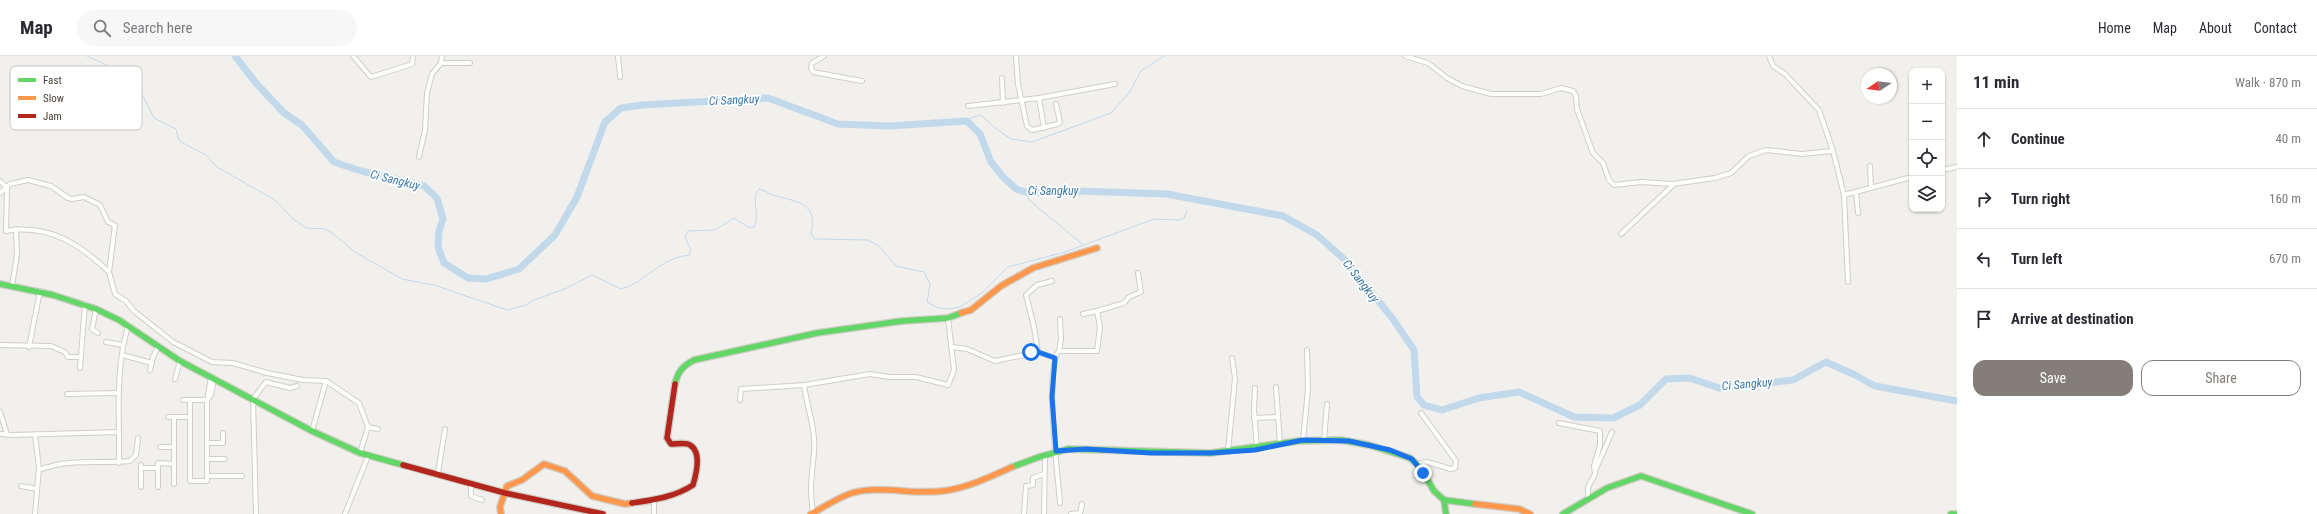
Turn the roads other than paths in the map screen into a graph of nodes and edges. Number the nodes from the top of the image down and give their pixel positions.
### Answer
1 (353, 56) edge
2 (413, 56) edge
3 (442, 56) edge
4 (618, 56) edge
5 (824, 56) edge
6 (1016, 56) edge
7 (1405, 56) edge
8 (1769, 56) edge
9 (441, 63) junction
10 (470, 63) dead end
11 (620, 77) dead end
12 (1002, 78) dead end
13 (862, 81) dead end
14 (1115, 84) dead end
15 (1039, 98) junction
16 (1022, 101) junction
17 (1003, 103) junction
18 (1056, 104) dead end
19 (968, 106) dead end
20 (1044, 128) junction
21 (1833, 150) junction
22 (419, 157) dead end
23 (1870, 166) dead end
24 (1957, 167) edge
25 (1945, 169) edge
26 (1909, 178) edge
27 (0, 182) edge
28 (1673, 184) junction
29 (1871, 187) junction
30 (7, 188) junction
31 (1856, 192) junction
32 (0, 193) edge
33 (1844, 195) junction
34 (1858, 213) dead end
35 (16, 229) junction
36 (1622, 234) dead end
37 (1097, 248) dead end
38 (109, 272) junction
39 (1138, 273) dead end
40 (1052, 281) dead end
41 (1848, 282) dead end
42 (0, 284) edge
43 (12, 286) junction
44 (40, 291) junction
45 (85, 304) junction
46 (96, 308) junction
47 (1097, 311) junction
48 (1083, 314) dead end
49 (948, 318) junction
50 (1060, 319) dead end
51 (128, 326) junction
52 (98, 334) dead end
53 (106, 342) dead end
54 (0, 345) edge
55 (124, 345) junction
56 (29, 347) junction
57 (158, 347) junction
58 (953, 347) junction
59 (1307, 350) dead end
60 (1059, 351) junction
61 (1038, 352) junction
62 (122, 355) junction
63 (80, 357) junction
64 (1055, 358) junction
65 (1232, 358) dead end
66 (180, 361) junction
67 (152, 363) junction
68 (172, 367) dead end
69 (80, 368) dead end
70 (178, 368) junction
71 (150, 370) dead end
72 (213, 378) junction
73 (175, 379) dead end
74 (326, 381) junction
75 (804, 385) junction
76 (297, 386) dead end
77 (1276, 386) dead end
78 (1255, 388) dead end
79 (118, 393) junction
80 (67, 394) dead end
81 (253, 399) junction
82 (183, 400) dead end
83 (190, 400) junction
84 (207, 400) junction
85 (740, 400) dead end
86 (1327, 404) dead end
87 (0, 412) edge
88 (1421, 413) dead end
89 (168, 417) dead end
90 (174, 417) junction
91 (190, 417) junction
92 (1277, 417) junction
93 (1254, 418) junction
94 (1559, 423) dead end
95 (368, 428) junction
96 (378, 429) dead end
97 (445, 429) dead end
98 (312, 431) junction
99 (119, 432) junction
100 (1612, 432) dead end
101 (223, 433) dead end
102 (0, 434) edge
103 (7, 434) junction
104 (35, 435) junction
105 (138, 438) dead end
106 (1303, 440) junction
107 (1324, 440) junction
108 (207, 443) junction
109 (1280, 444) junction
110 (160, 447) dead end
111 (174, 447) junction
112 (1257, 449) junction
113 (1056, 451) junction
114 (1228, 452) junction
115 (360, 453) junction
116 (1045, 455) junction
117 (368, 456) junction
118 (207, 459) junction
119 (225, 459) dead end
120 (119, 463) junction
121 (174, 464) junction
122 (1418, 464) junction
123 (158, 468) junction
124 (39, 470) junction
125 (1596, 472) junction
126 (438, 473) junction
127 (1044, 474) junction
128 (207, 476) junction
129 (242, 476) dead end
130 (471, 483) junction
131 (174, 484) dead end
132 (21, 486) dead end
133 (141, 487) dead end
134 (158, 487) dead end
135 (37, 489) junction
136 (505, 492) junction
137 (482, 500) dead end
138 (654, 500) junction
139 (1444, 500) junction
140 (1588, 500) junction
141 (1060, 503) dead end
142 (1082, 504) dead end
143 (34, 514) edge
144 (256, 514) edge
145 (345, 514) edge
146 (501, 514) edge
147 (602, 514) edge
148 (654, 514) edge
149 (812, 514) edge
150 (1024, 514) edge
151 (1044, 514) edge
152 (1071, 514) edge
153 (1080, 514) edge
154 (1446, 514) edge
155 (1530, 514) edge
156 (1563, 514) edge
157 (1752, 514) edge
158 (1951, 514) edge
159 (1957, 514) edge

1 - 2 street
3 - 9 street
4 - 11 street
5 - 13 street
6 - 16 street
7 - 28 street
8 - 21 street
9 - 10 street
9 - 22 street
12 - 17 street
14 - 15 street
15 - 16 street
15 - 20 street
16 - 17 street
16 - 20 street
17 - 19 street
18 - 20 street
21 - 28 street
21 - 33 street
23 - 29 street
24 - 25 street
26 - 29 street
27 - 30 street
28 - 36 street
29 - 31 street
30 - 32 street
30 - 35 street
30 - 38 street
31 - 33 street
31 - 34 street
33 - 41 street
35 - 38 street
35 - 43 street
37 - 49 street
38 - 74 street
39 - 47 street
40 - 61 street
42 - 43 street
43 - 44 street
44 - 45 street
44 - 56 street
45 - 46 street
45 - 63 street
46 - 51 street
46 - 52 street
47 - 48 street
47 - 60 street
49 - 58 street
49 - 138 street
50 - 60 street
51 - 55 street
51 - 57 street
53 - 55 street
54 - 56 street
55 - 62 street
56 - 63 street
57 - 66 street
57 - 67 street
58 - 61 street
58 - 75 street
59 - 106 street
60 - 64 street
61 - 64 street
62 - 67 street
62 - 79 street
63 - 69 street
64 - 113 street
65 - 114 street
66 - 70 street
66 - 72 street
67 - 71 street
68 - 70 street
70 - 73 street
72 - 81 street
72 - 84 street
74 - 95 street
74 - 98 street
75 - 85 street
75 - 149 street
76 - 81 street
77 - 92 street
78 - 93 street
79 - 80 street
79 - 99 street
81 - 98 street
81 - 144 street
82 - 83 street
83 - 84 street
83 - 91 street
84 - 108 street
86 - 107 street
87 - 103 street
88 - 122 street
89 - 90 street
90 - 91 street
90 - 111 street
91 - 128 street
92 - 93 street
92 - 109 street
93 - 112 street
94 - 125 street
95 - 96 street
95 - 115 street
97 - 126 street
98 - 115 street
99 - 104 street
99 - 120 street
100 - 125 street
101 - 108 street
102 - 103 street
103 - 104 street
104 - 124 street
105 - 120 street
106 - 107 street
106 - 109 street
107 - 122 street
108 - 118 street
109 - 112 street
110 - 111 street
111 - 121 street
112 - 114 street
113 - 114 street
113 - 116 street
113 - 141 street
115 - 117 street
116 - 127 street
116 - 149 street
117 - 126 street
117 - 145 street
118 - 119 street
118 - 128 street
120 - 124 street
121 - 123 street
121 - 131 street
122 - 139 street
123 - 133 street
123 - 134 street
124 - 135 street
125 - 140 street
126 - 130 street
127 - 150 street
127 - 151 street
128 - 129 street
130 - 136 street
130 - 137 street
132 - 135 street
135 - 143 street
136 - 138 street
136 - 146 street
136 - 147 street
138 - 148 street
139 - 154 street
139 - 155 street
140 - 156 street
140 - 157 street
142 - 153 street
152 - 153 street
158 - 159 street

